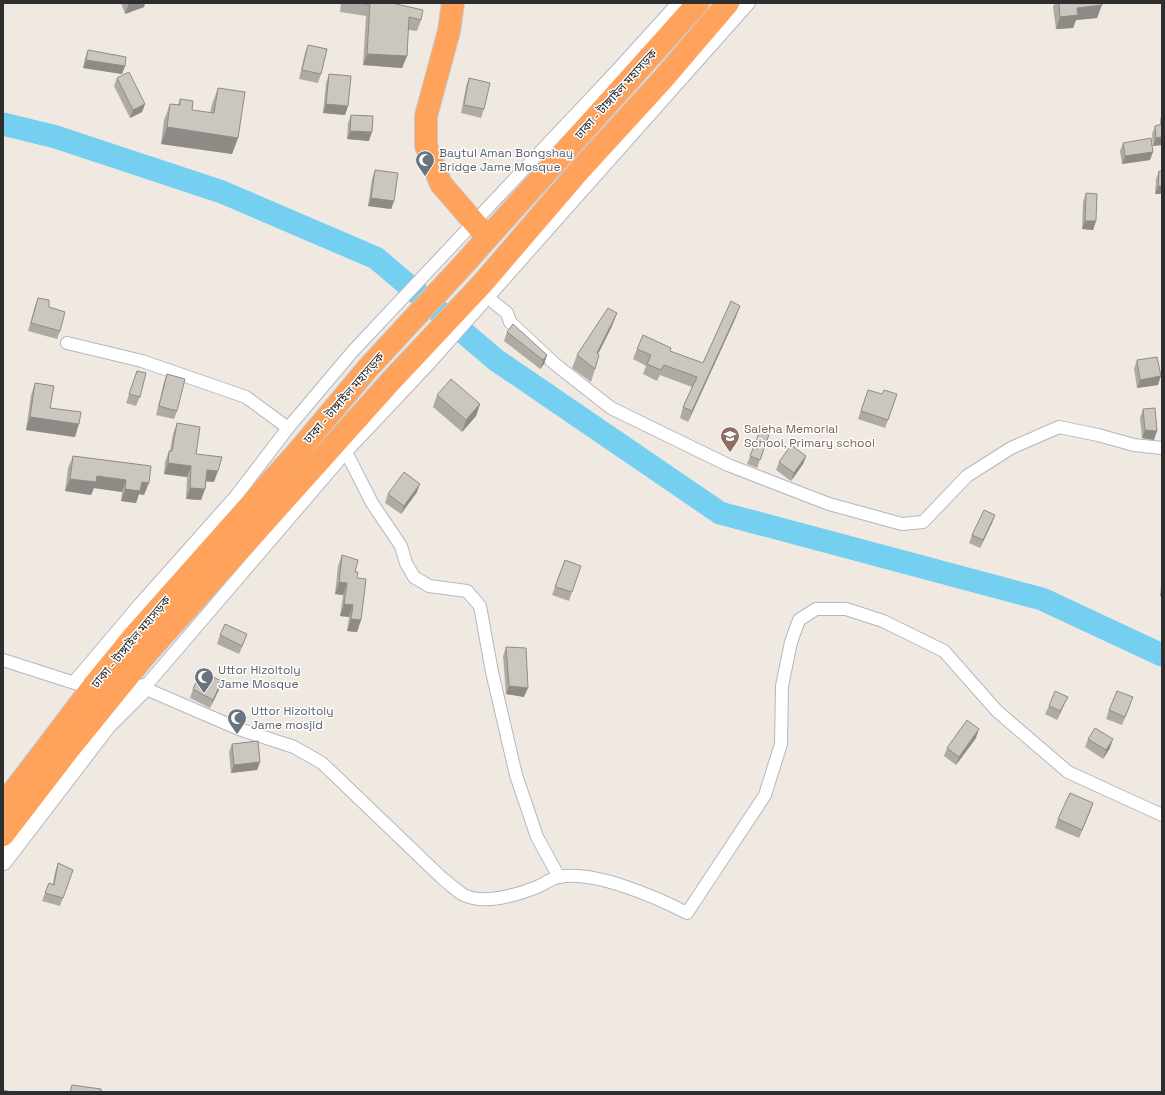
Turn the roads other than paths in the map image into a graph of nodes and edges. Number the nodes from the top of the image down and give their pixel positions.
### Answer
1 (453, 3) edge
2 (678, 3) edge
3 (698, 3) edge
4 (728, 3) edge
5 (749, 3) edge
6 (623, 75) junction
7 (480, 230) junction
8 (485, 291) junction
9 (67, 343) dead end
10 (288, 428) junction
11 (1162, 448) edge
12 (346, 452) junction
13 (3, 660) edge
14 (134, 684) junction
15 (83, 685) junction
16 (3, 805) edge
17 (1162, 815) edge
18 (3, 835) edge
19 (3, 861) edge
20 (559, 876) junction

1 - 7 highway
2 - 6 street
3 - 6 highway, ঢাকা - টাঙ্গাইল মহাসড়ক
4 - 8 highway, ঢাকা - টাঙ্গাইল মহাসড়ক
5 - 8 street
6 - 7 highway, ঢাকা - টাঙ্গাইল মহাসড়ক
7 - 10 street
7 - 15 highway, ঢাকা - টাঙ্গাইল মহাসড়ক
8 - 11 street
8 - 12 street
8 - 14 highway, ঢাকা - টাঙ্গাইল মহাসড়ক
9 - 10 street
10 - 15 street
12 - 14 street
12 - 20 street
13 - 15 street
14 - 18 highway, ঢাকা - টাঙ্গাইল মহাসড়ক
14 - 19 main road
14 - 20 street
15 - 16 highway, ঢাকা - টাঙ্গাইল মহাসড়ক
17 - 20 street

